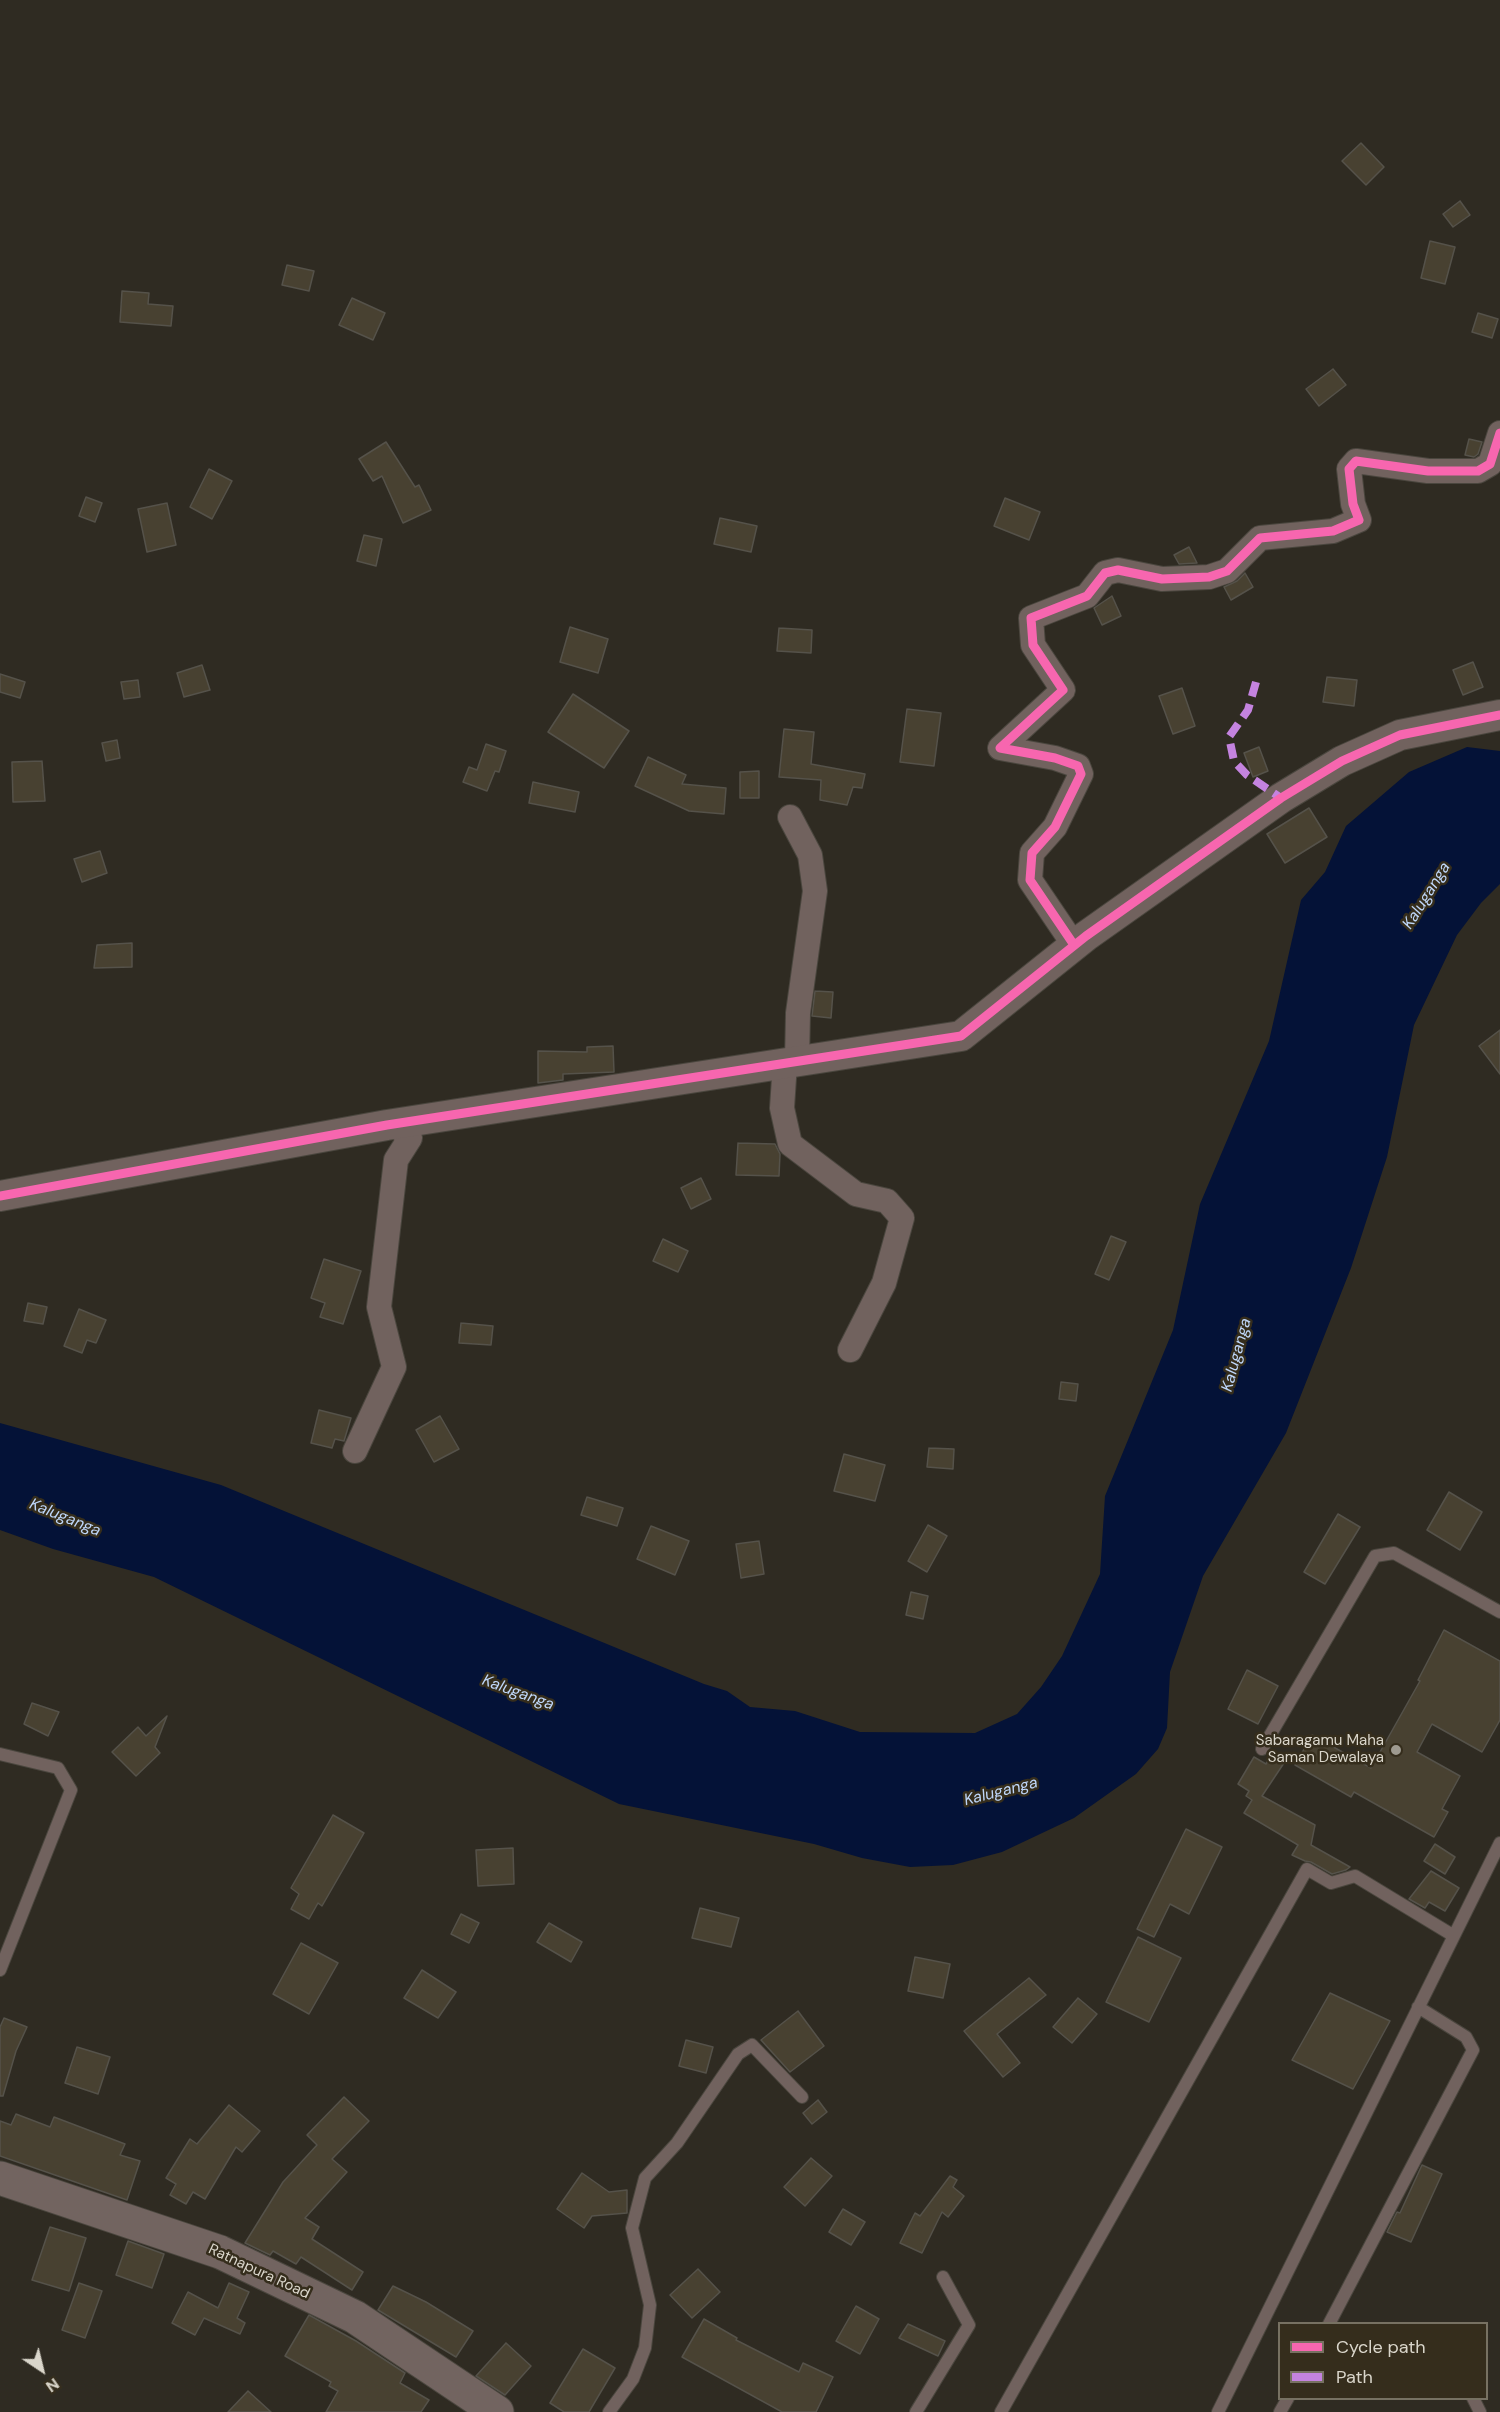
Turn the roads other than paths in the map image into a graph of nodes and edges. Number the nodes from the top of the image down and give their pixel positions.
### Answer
1 (1500, 433) edge
2 (1500, 715) edge
3 (790, 817) dead end
4 (1074, 945) junction
5 (791, 1062) junction
6 (395, 1124) junction
7 (0, 1196) edge
8 (850, 1350) dead end
9 (355, 1451) dead end
10 (1500, 1612) edge
11 (1262, 1749) dead end
12 (0, 1754) edge
13 (1500, 1843) edge
14 (1454, 1936) junction
15 (0, 1970) edge
16 (1418, 2007) junction
17 (802, 2097) dead end
18 (0, 2178) edge
19 (943, 2277) dead end
20 (1330, 2322) edge
21 (497, 2412) edge
22 (609, 2412) edge
23 (916, 2412) edge
24 (1001, 2412) edge
25 (1218, 2412) edge

1 - 4 street
2 - 4 street
3 - 5 street
4 - 5 street
5 - 6 street
5 - 8 street
6 - 7 street
6 - 9 street
10 - 11 lane
12 - 15 lane
13 - 14 lane
14 - 16 lane
14 - 24 lane
16 - 20 lane
16 - 25 lane
17 - 22 lane
18 - 21 highway, Ratnapura Road
19 - 23 lane

